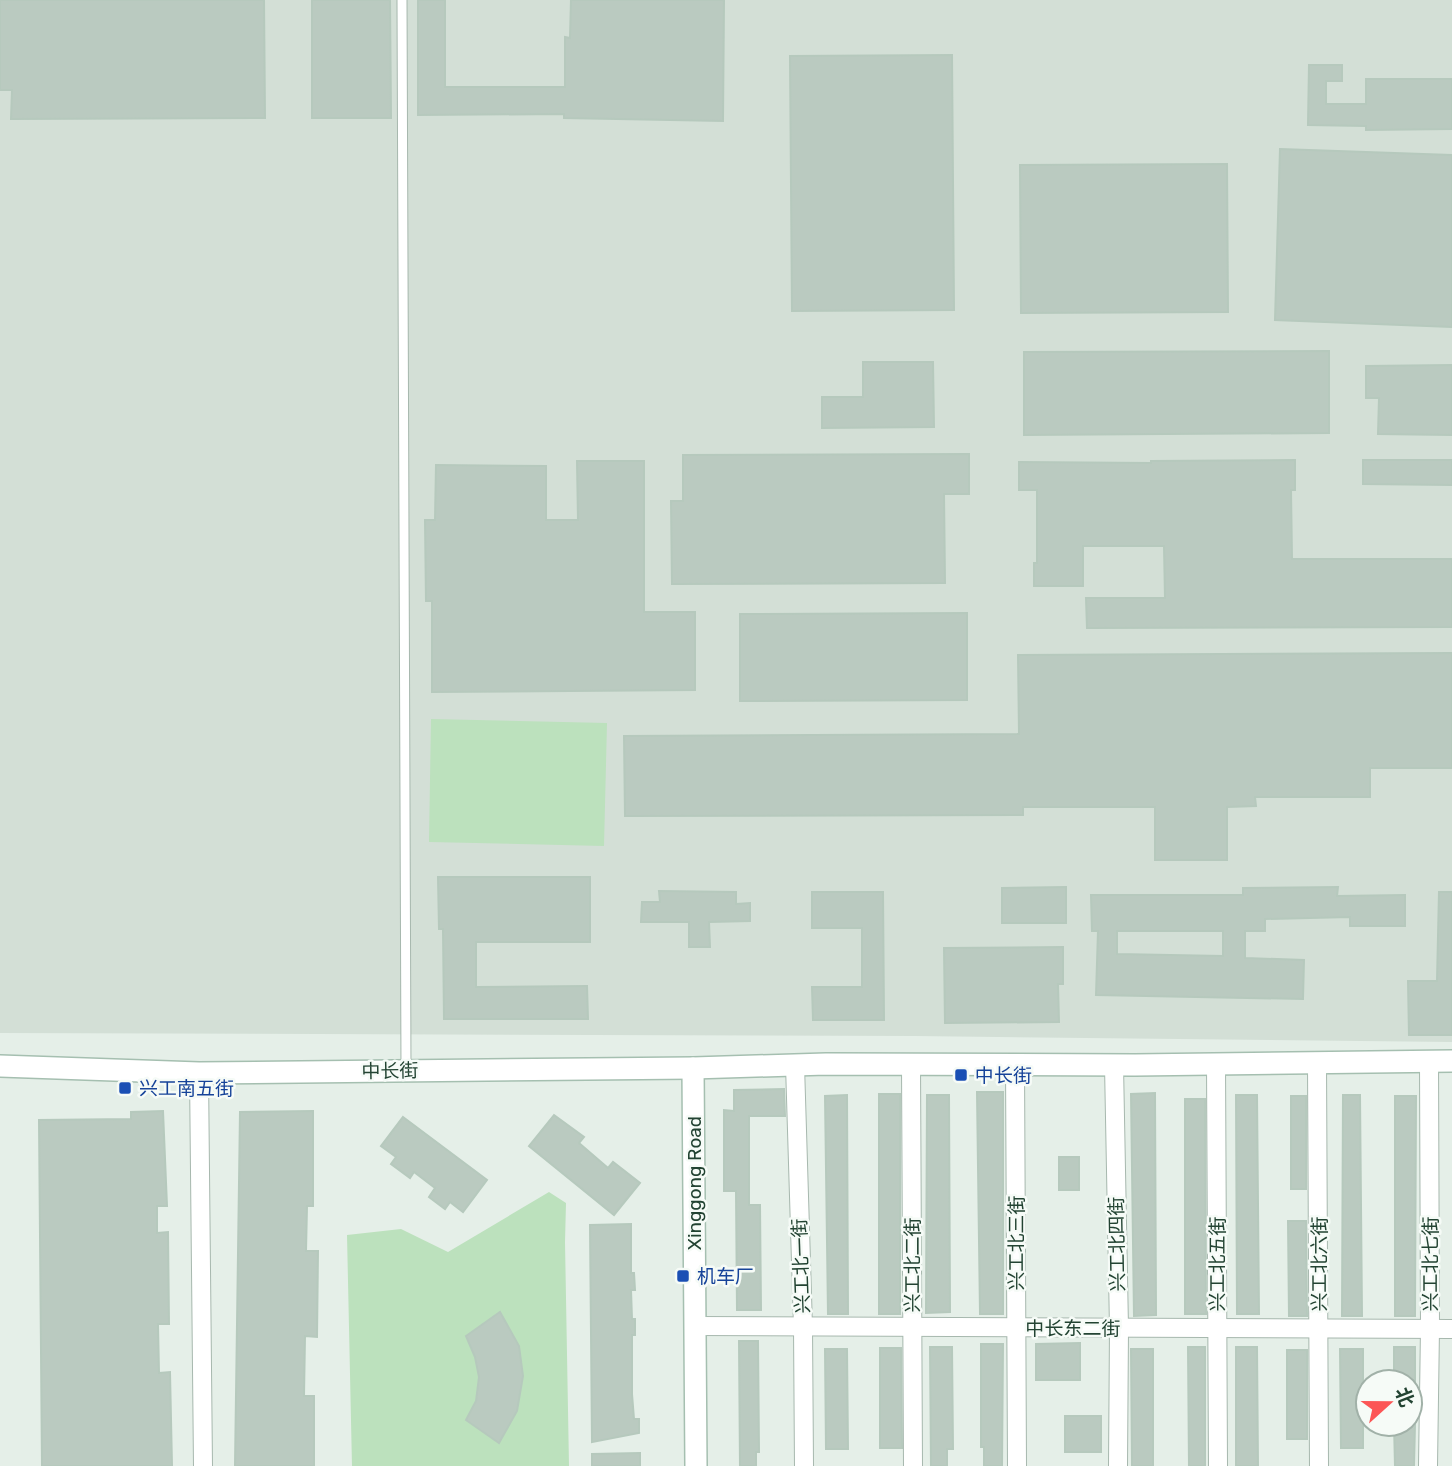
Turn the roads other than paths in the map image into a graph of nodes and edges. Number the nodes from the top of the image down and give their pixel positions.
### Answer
1 (402, 0) edge
2 (1429, 1061) junction
3 (1452, 1061) edge
4 (911, 1063) junction
5 (1015, 1063) junction
6 (1216, 1063) junction
7 (1317, 1063) junction
8 (795, 1065) junction
9 (1114, 1065) junction
10 (0, 1066) edge
11 (693, 1068) junction
12 (406, 1071) junction
13 (200, 1073) junction
14 (695, 1326) junction
15 (803, 1327) junction
16 (912, 1327) junction
17 (1016, 1328) junction
18 (1119, 1328) junction
19 (1217, 1328) junction
20 (1319, 1328) junction
21 (1430, 1328) junction
22 (1452, 1328) edge
23 (203, 1466) edge
24 (696, 1466) edge
25 (804, 1466) edge
26 (913, 1466) edge
27 (1017, 1466) edge
28 (1118, 1466) edge
29 (1218, 1466) edge
30 (1319, 1466) edge
31 (1428, 1466) edge

1 - 12 lane
2 - 3 street, 中长街
2 - 7 street, 中长街
2 - 21 street, 兴工北七街
4 - 5 street, 中长街
4 - 8 street, 中长街
4 - 16 street, 兴工北二街
5 - 9 street, 中长街
5 - 17 street, 兴工北三街
6 - 7 street, 中长街
6 - 9 street, 中长街
6 - 19 street, 兴工北五街
7 - 20 street, 兴工北六街
8 - 11 street, 中长街
8 - 15 street, 兴工北一街
9 - 18 street, 兴工北四街
10 - 13 street, 中长街
11 - 12 street, 中长街
11 - 14 street, Xinggong Road
12 - 13 street, 中长街
13 - 23 street
14 - 15 street, 中长东二街
14 - 24 street, Xinggong Road
15 - 16 street, 中长东二街
15 - 25 street, 兴工北一街
16 - 17 street, 中长东二街
16 - 26 street, 兴工北二街
17 - 18 street, 中长东二街
17 - 27 street, 兴工北三街
18 - 19 street, 中长东二街
18 - 28 street, 兴工北四街
19 - 20 street, 中长东二街
19 - 29 street, 兴工北五街
20 - 21 street, 中长东二街
20 - 30 street, 兴工北六街
21 - 22 street, 中长东二街
21 - 31 street, 兴工北七街

